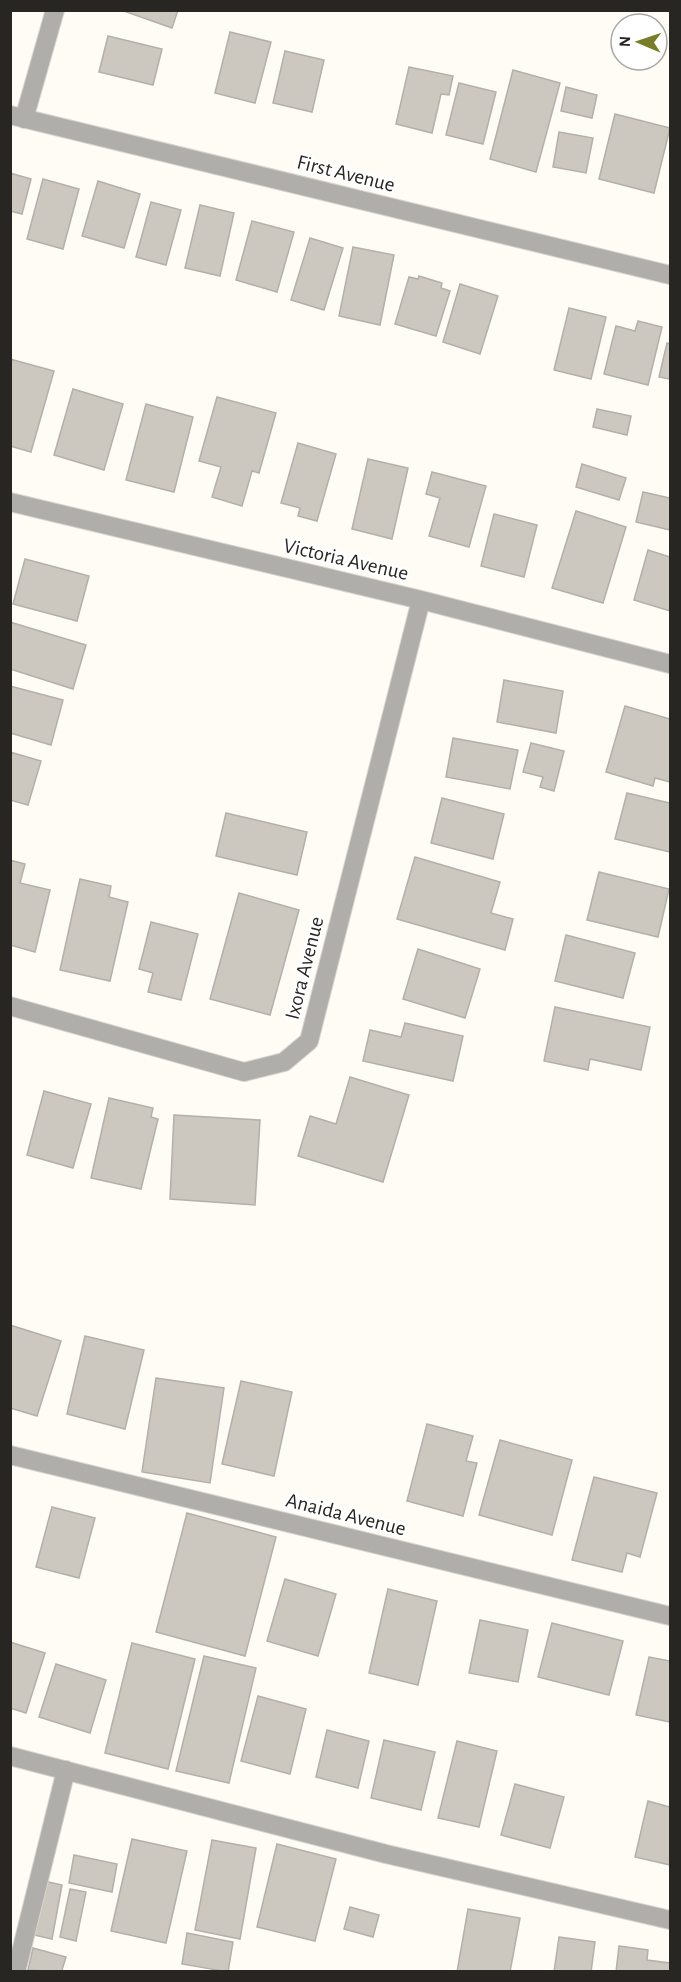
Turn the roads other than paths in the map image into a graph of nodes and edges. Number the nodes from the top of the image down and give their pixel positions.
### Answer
1 (55, 10) edge
2 (17, 117) edge
3 (670, 275) edge
4 (10, 502) edge
5 (421, 600) junction
6 (670, 664) edge
7 (10, 1006) edge
8 (10, 1455) edge
9 (670, 1616) edge
10 (10, 1756) edge
11 (66, 1770) junction
12 (670, 1920) edge
13 (16, 1971) edge

1 - 2 street
2 - 3 street, First Avenue
4 - 5 street, Victoria Avenue
5 - 6 street, Victoria Avenue
5 - 7 street, Ixora Avenue
8 - 9 street, Anaida Avenue
10 - 11 street
11 - 12 street
11 - 13 street

